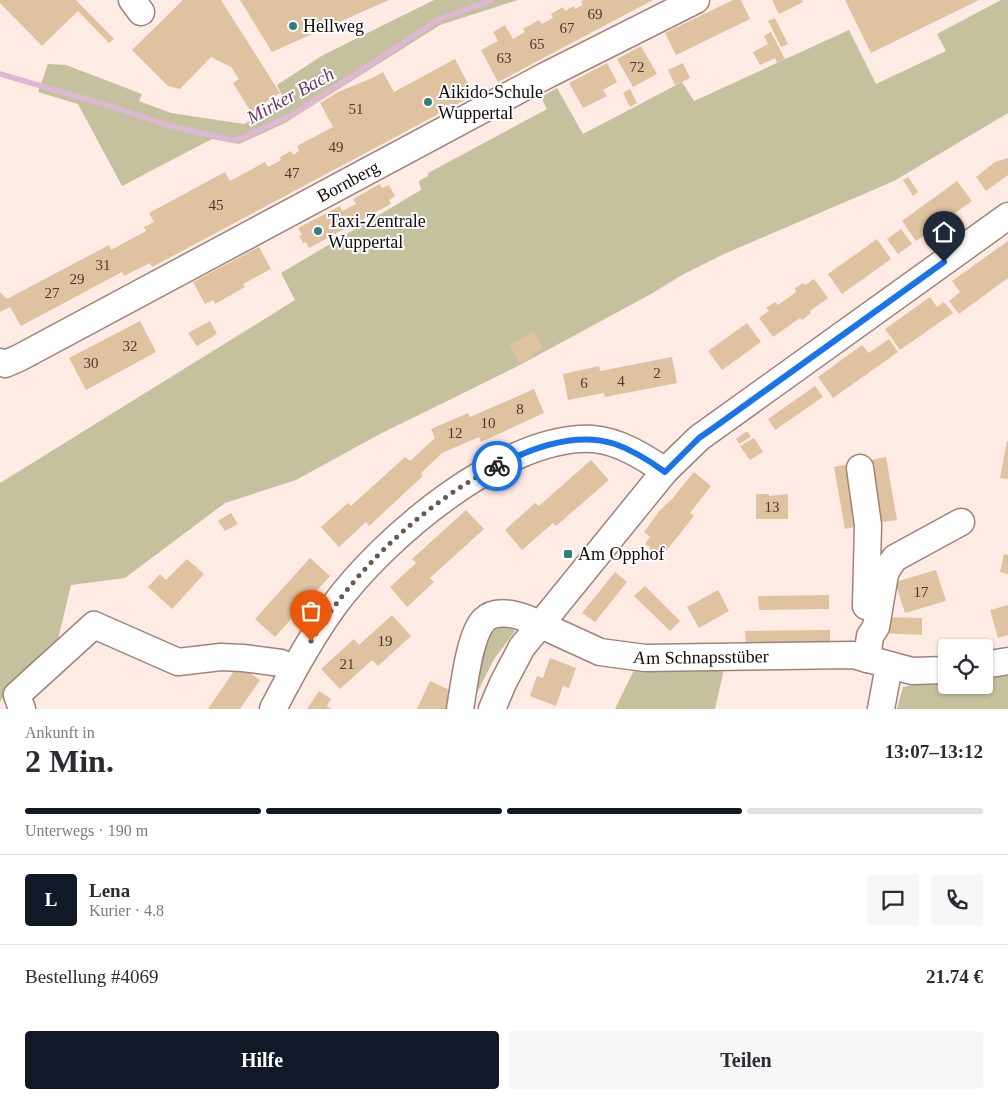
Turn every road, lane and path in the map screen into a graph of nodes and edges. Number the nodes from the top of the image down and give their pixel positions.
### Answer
1 (696, 0) edge
2 (1008, 216) edge
3 (0, 362) edge
4 (860, 468) dead end
5 (665, 472) junction
6 (961, 522) dead end
7 (540, 624) junction
8 (875, 654) junction
9 (1008, 661) edge
10 (993, 664) edge
11 (294, 669) junction
12 (938, 670) edge
13 (22, 709) edge
14 (273, 709) edge
15 (460, 709) edge
16 (492, 709) edge
17 (881, 709) edge

1 - 3 street, Bornberg
2 - 5 street
4 - 8 street
5 - 7 street
5 - 11 street
6 - 8 street
7 - 8 street, Am Schnapsstüber
7 - 15 street, Am Schnapsstüber
7 - 16 street
8 - 12 street, Am Schnapsstüber
8 - 17 street
9 - 10 street
11 - 13 street
11 - 14 street

